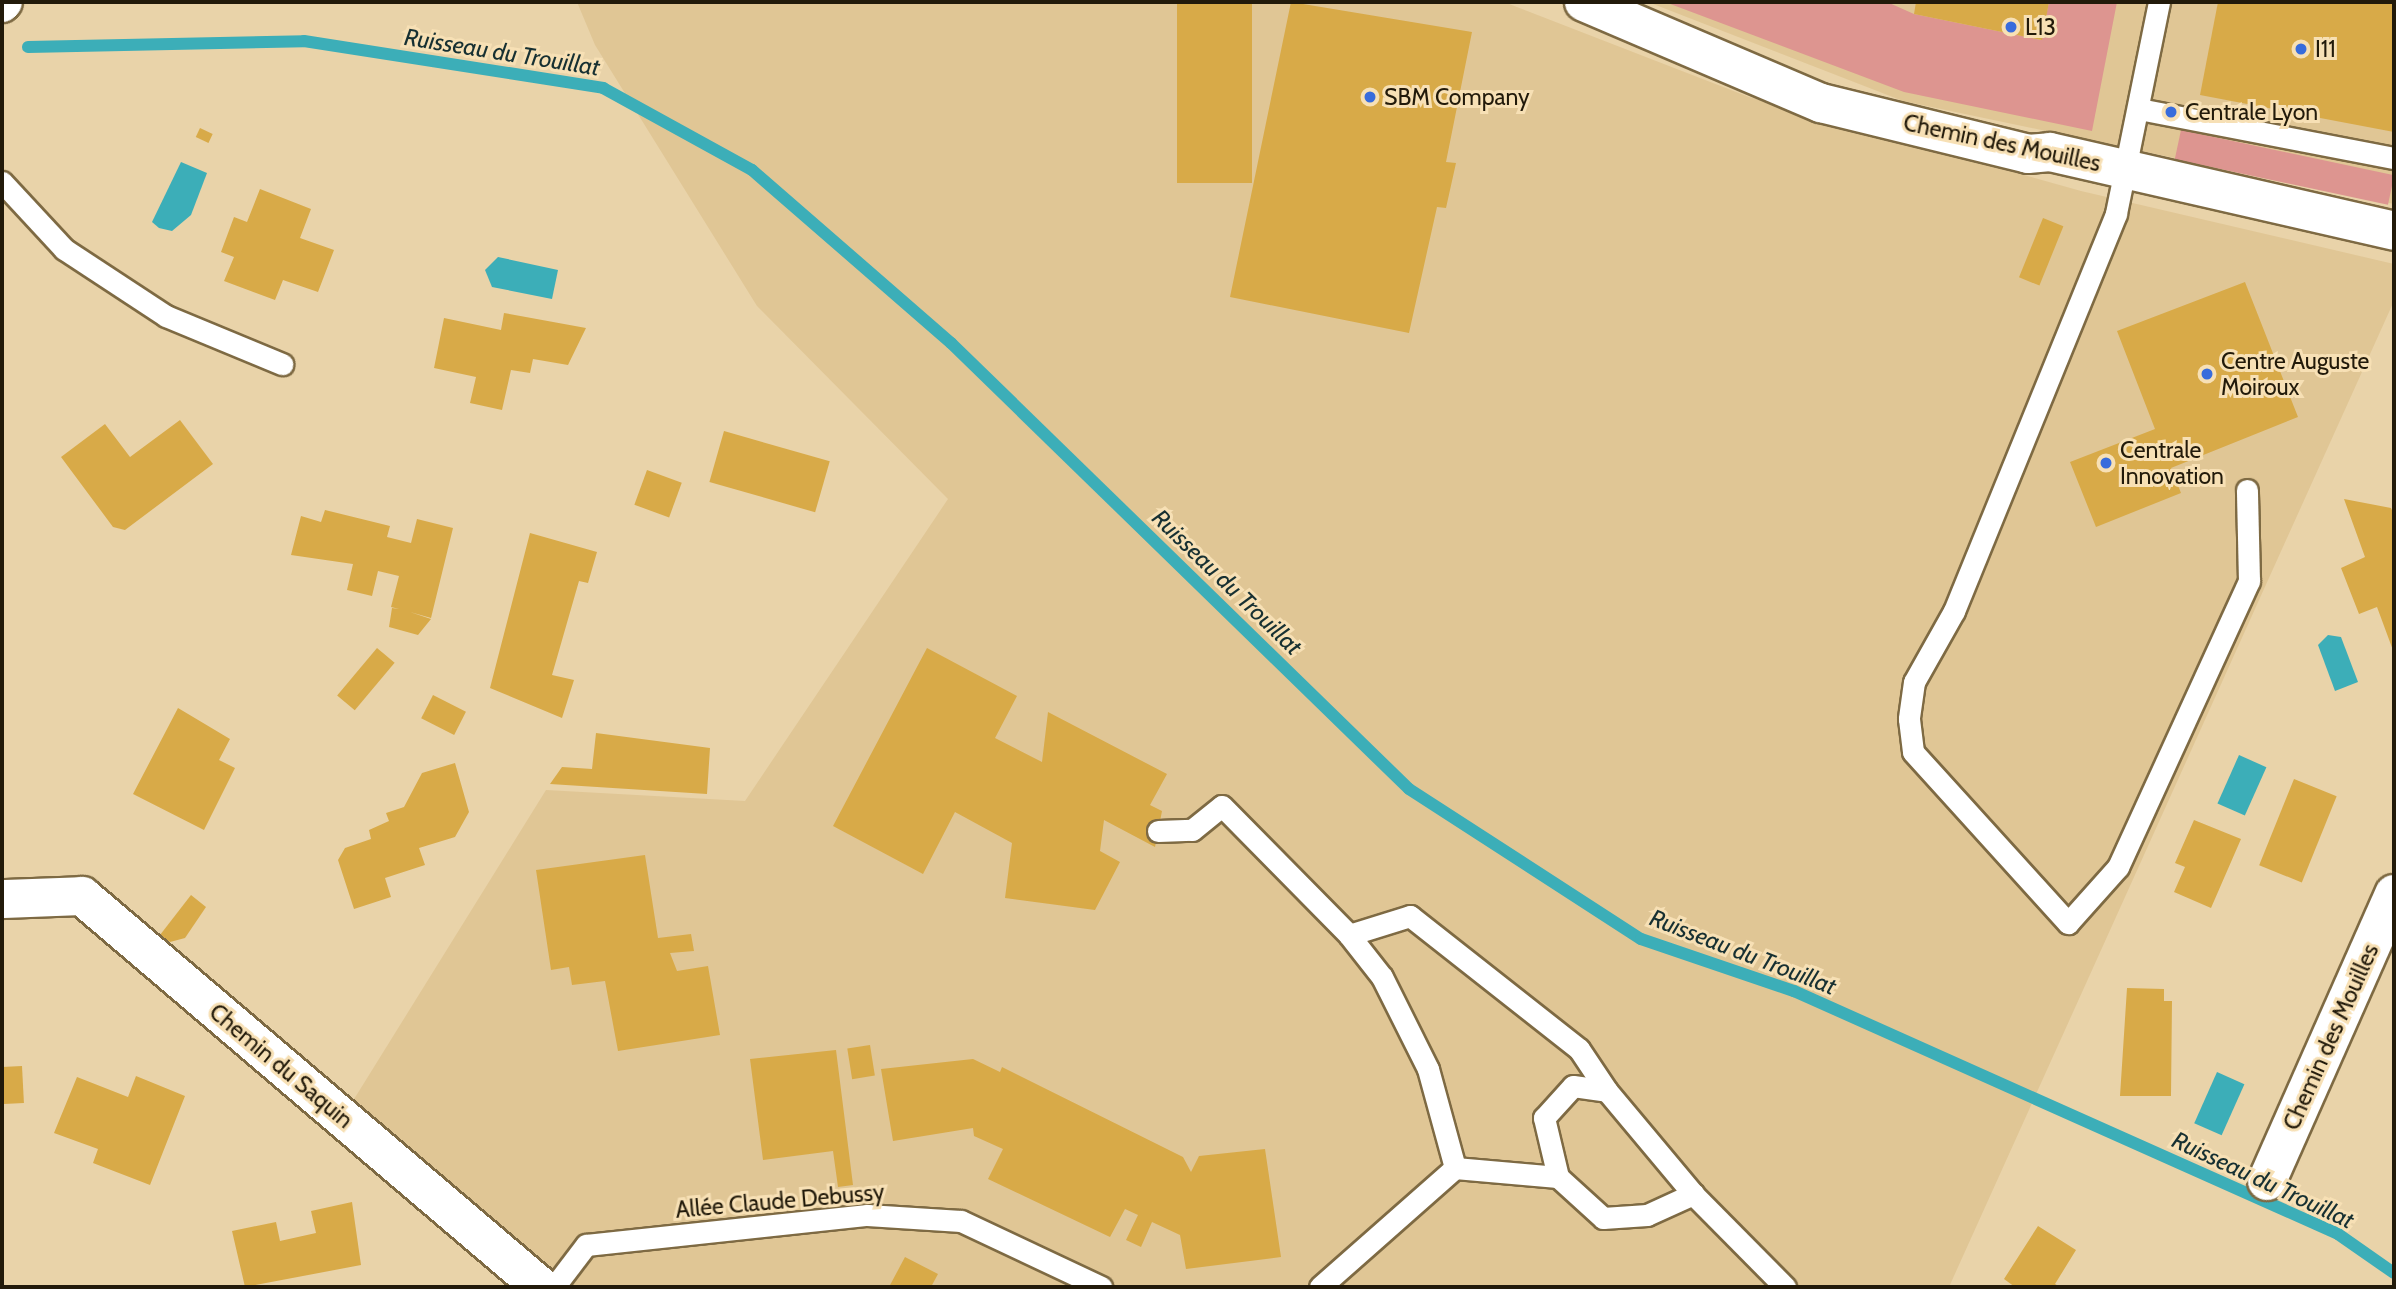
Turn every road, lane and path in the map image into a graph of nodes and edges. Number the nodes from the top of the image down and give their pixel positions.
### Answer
1 (1584, 2) edge
2 (2158, 2) edge
3 (2139, 109) junction
4 (2394, 158) edge
5 (2128, 170) junction
6 (2, 181) edge
7 (2394, 231) edge
8 (282, 364) dead end
9 (2247, 490) dead end
10 (1158, 831) dead end
11 (2394, 894) edge
12 (2, 899) edge
13 (1349, 935) junction
14 (1607, 1091) junction
15 (1455, 1168) junction
16 (1558, 1177) junction
17 (2267, 1181) dead end
18 (1693, 1194) junction
19 (541, 1287) edge
20 (554, 1287) edge
21 (1101, 1287) edge
22 (1320, 1287) edge
23 (1786, 1287) edge

1 - 5 street, Chemin des Mouilles
2 - 3 lane
3 - 4 lane
3 - 5 lane
5 - 7 street, Chemin des Mouilles
5 - 9 lane
6 - 8 lane
10 - 13 lane
11 - 17 street, Chemin des Mouilles
12 - 19 street, Chemin du Saquin
13 - 14 lane
13 - 15 lane
14 - 16 lane
14 - 18 lane
15 - 16 lane
15 - 22 lane
16 - 18 lane
18 - 23 lane
20 - 21 lane, Allée Claude Debussy

